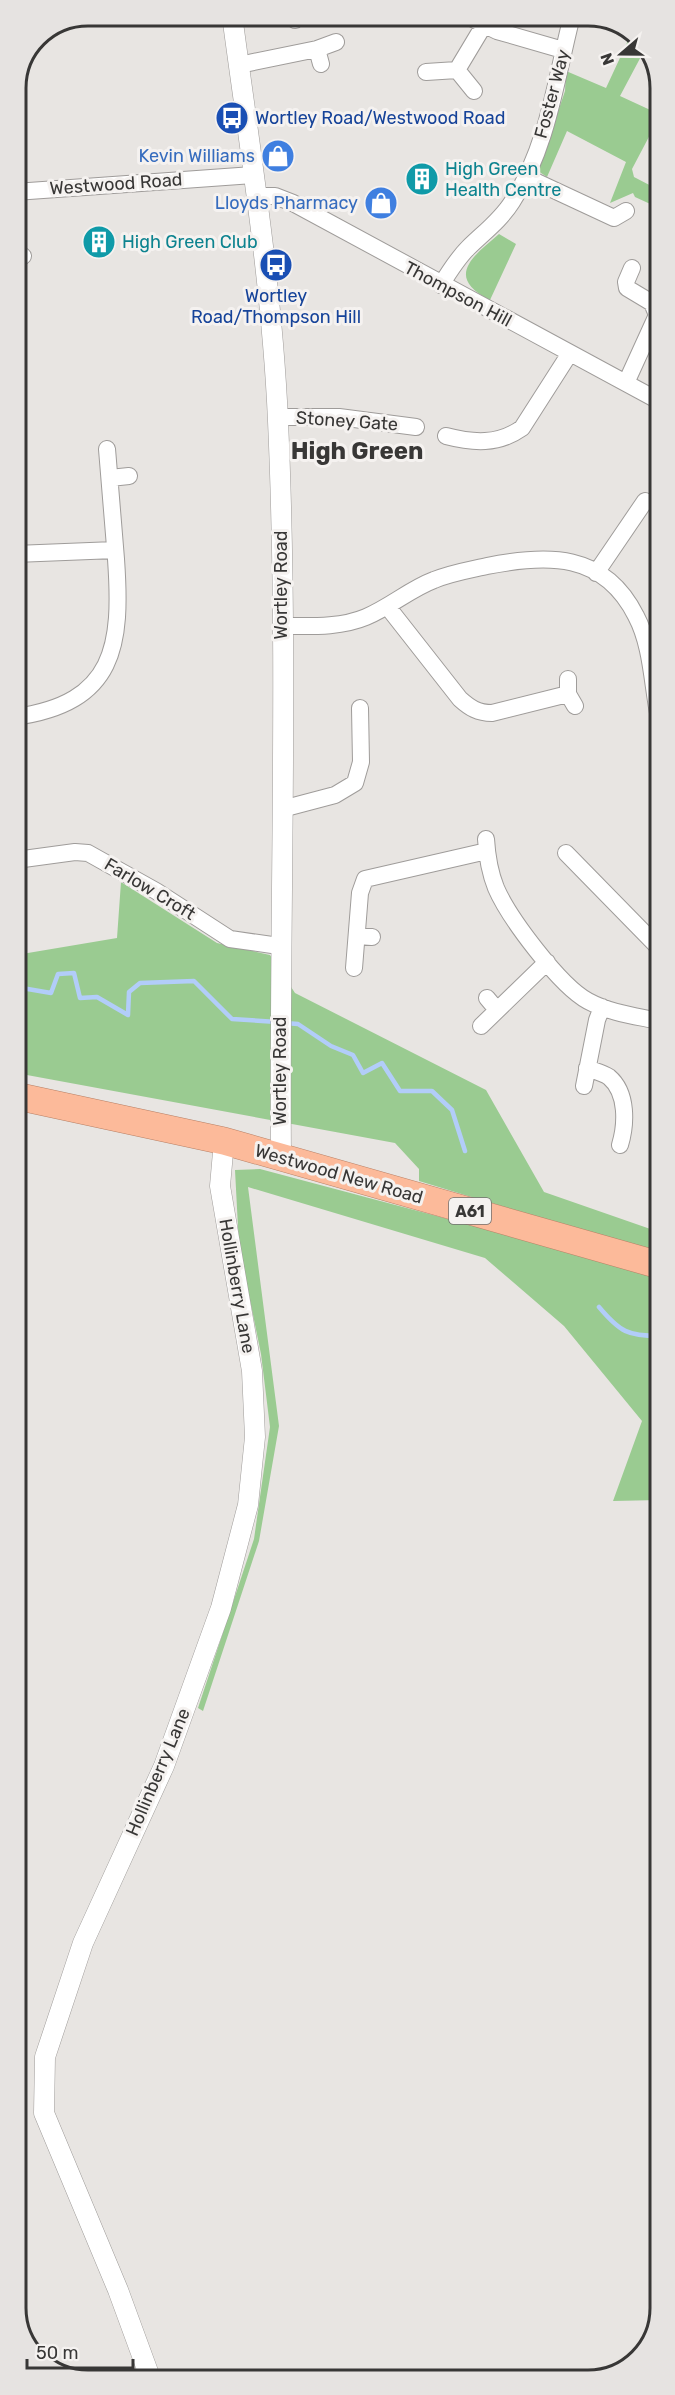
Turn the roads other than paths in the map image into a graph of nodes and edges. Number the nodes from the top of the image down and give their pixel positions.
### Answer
1 (234, 26) edge
2 (483, 26) edge
3 (487, 26) edge
4 (569, 26) edge
5 (336, 42) dead end
6 (563, 50) junction
7 (239, 65) junction
8 (457, 70) junction
9 (426, 72) dead end
10 (474, 91) dead end
11 (253, 175) junction
12 (526, 177) junction
13 (26, 191) edge
14 (255, 196) junction
15 (626, 211) dead end
16 (632, 268) dead end
17 (441, 285) junction
18 (650, 302) edge
19 (650, 330) edge
20 (570, 353) junction
21 (626, 383) junction
22 (650, 396) edge
23 (278, 417) junction
24 (416, 427) dead end
25 (446, 436) dead end
26 (107, 449) dead end
27 (129, 476) dead end
28 (110, 478) junction
29 (645, 501) dead end
30 (115, 550) junction
31 (26, 554) edge
32 (596, 573) junction
33 (387, 606) junction
34 (281, 626) junction
35 (650, 648) edge
36 (570, 693) dead end
37 (360, 708) dead end
38 (26, 714) edge
39 (282, 809) junction
40 (566, 853) dead end
41 (26, 859) edge
42 (650, 940) edge
43 (279, 946) junction
44 (547, 962) junction
45 (354, 968) dead end
46 (602, 1008) junction
47 (650, 1019) edge
48 (481, 1026) dead end
49 (587, 1068) junction
50 (584, 1086) dead end
51 (26, 1098) edge
52 (224, 1141) junction
53 (620, 1145) dead end
54 (281, 1158) junction
55 (650, 1262) edge
56 (147, 2369) edge

1 - 7 street, Wortley Road
2 - 8 street
3 - 6 street
4 - 6 street, Foster Way
5 - 7 street
6 - 12 street, Foster Way
7 - 11 street, Wortley Road
8 - 9 street
8 - 10 street
11 - 13 street, Westwood Road
11 - 14 street, Wortley Road
12 - 15 street
12 - 17 street, Foster Way
14 - 17 street, Thompson Hill
14 - 23 street, Wortley Road
16 - 18 street
17 - 20 street, Thompson Hill
19 - 21 street
20 - 21 street, Thompson Hill
20 - 25 street
21 - 22 street, Thompson Hill
23 - 24 street, Stoney Gate
23 - 34 street, Wortley Road
26 - 28 street
27 - 28 street
28 - 30 street
29 - 32 street
30 - 31 street
30 - 38 street
32 - 33 street
32 - 35 street
33 - 34 street
33 - 36 street
34 - 39 street, Wortley Road
37 - 39 street
39 - 43 street, Wortley Road
40 - 42 street
41 - 43 street, Farlow Croft
43 - 54 street, Wortley Road
44 - 45 street
44 - 46 street
44 - 48 street
46 - 47 street
46 - 49 street
49 - 50 street
49 - 53 street
51 - 52 highway, Westwood New Road / A61
52 - 54 highway, Westwood New Road / A61
52 - 56 street, Hollinberry Lane
54 - 55 highway, Westwood New Road / A61

